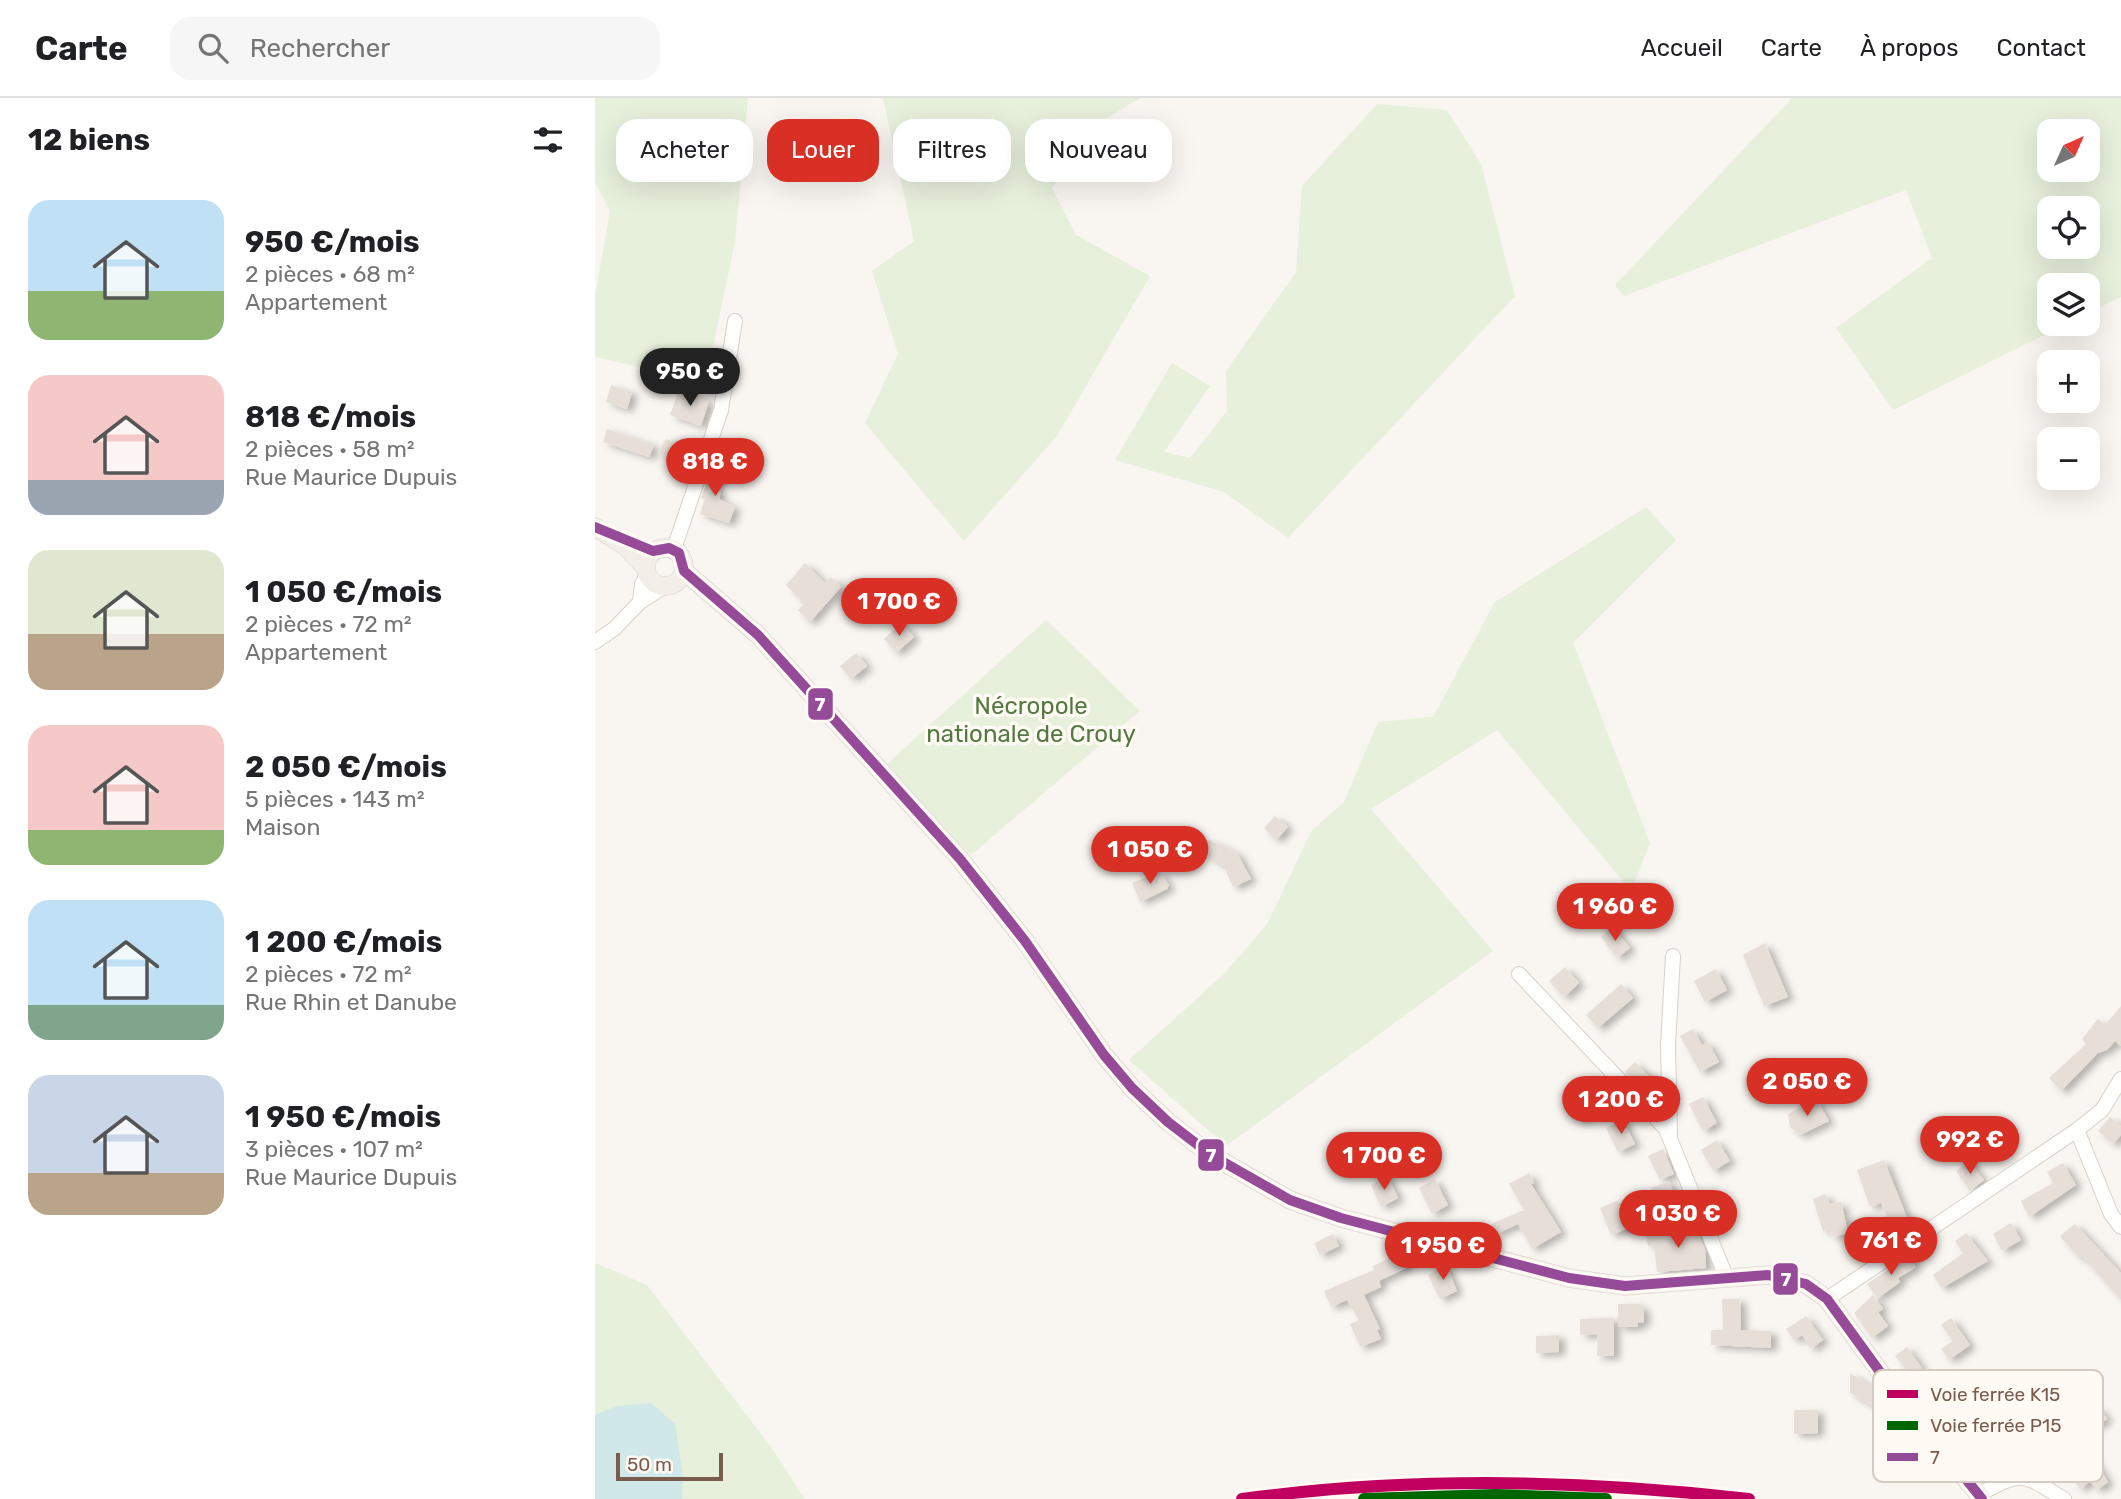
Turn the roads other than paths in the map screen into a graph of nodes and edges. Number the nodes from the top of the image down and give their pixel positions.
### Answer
1 (735, 321) dead end
2 (595, 527) edge
3 (674, 550) junction
4 (648, 564) junction
5 (684, 571) junction
6 (667, 586) junction
7 (715, 599) junction
8 (640, 602) junction
9 (595, 642) edge
10 (1674, 956) dead end
11 (1519, 974) dead end
12 (2121, 1079) edge
13 (2077, 1130) junction
14 (1670, 1135) junction
15 (2121, 1227) edge
16 (1727, 1279) junction
17 (1827, 1299) junction
18 (1878, 1370) edge
19 (1968, 1482) edge
20 (2003, 1482) edge
21 (2038, 1482) edge
22 (1980, 1497) edge
23 (2064, 1499) edge

1 - 3 street
2 - 4 main road
3 - 4 main road
3 - 5 main road
4 - 6 main road
4 - 8 street
5 - 6 main road
5 - 7 main road
6 - 7 main road
6 - 8 street
7 - 16 main road
8 - 9 street
10 - 14 street
11 - 14 street
12 - 13 street
13 - 15 street
13 - 17 street
14 - 16 street
16 - 17 main road
17 - 18 main road
19 - 22 main road
20 - 22 street
21 - 23 street

